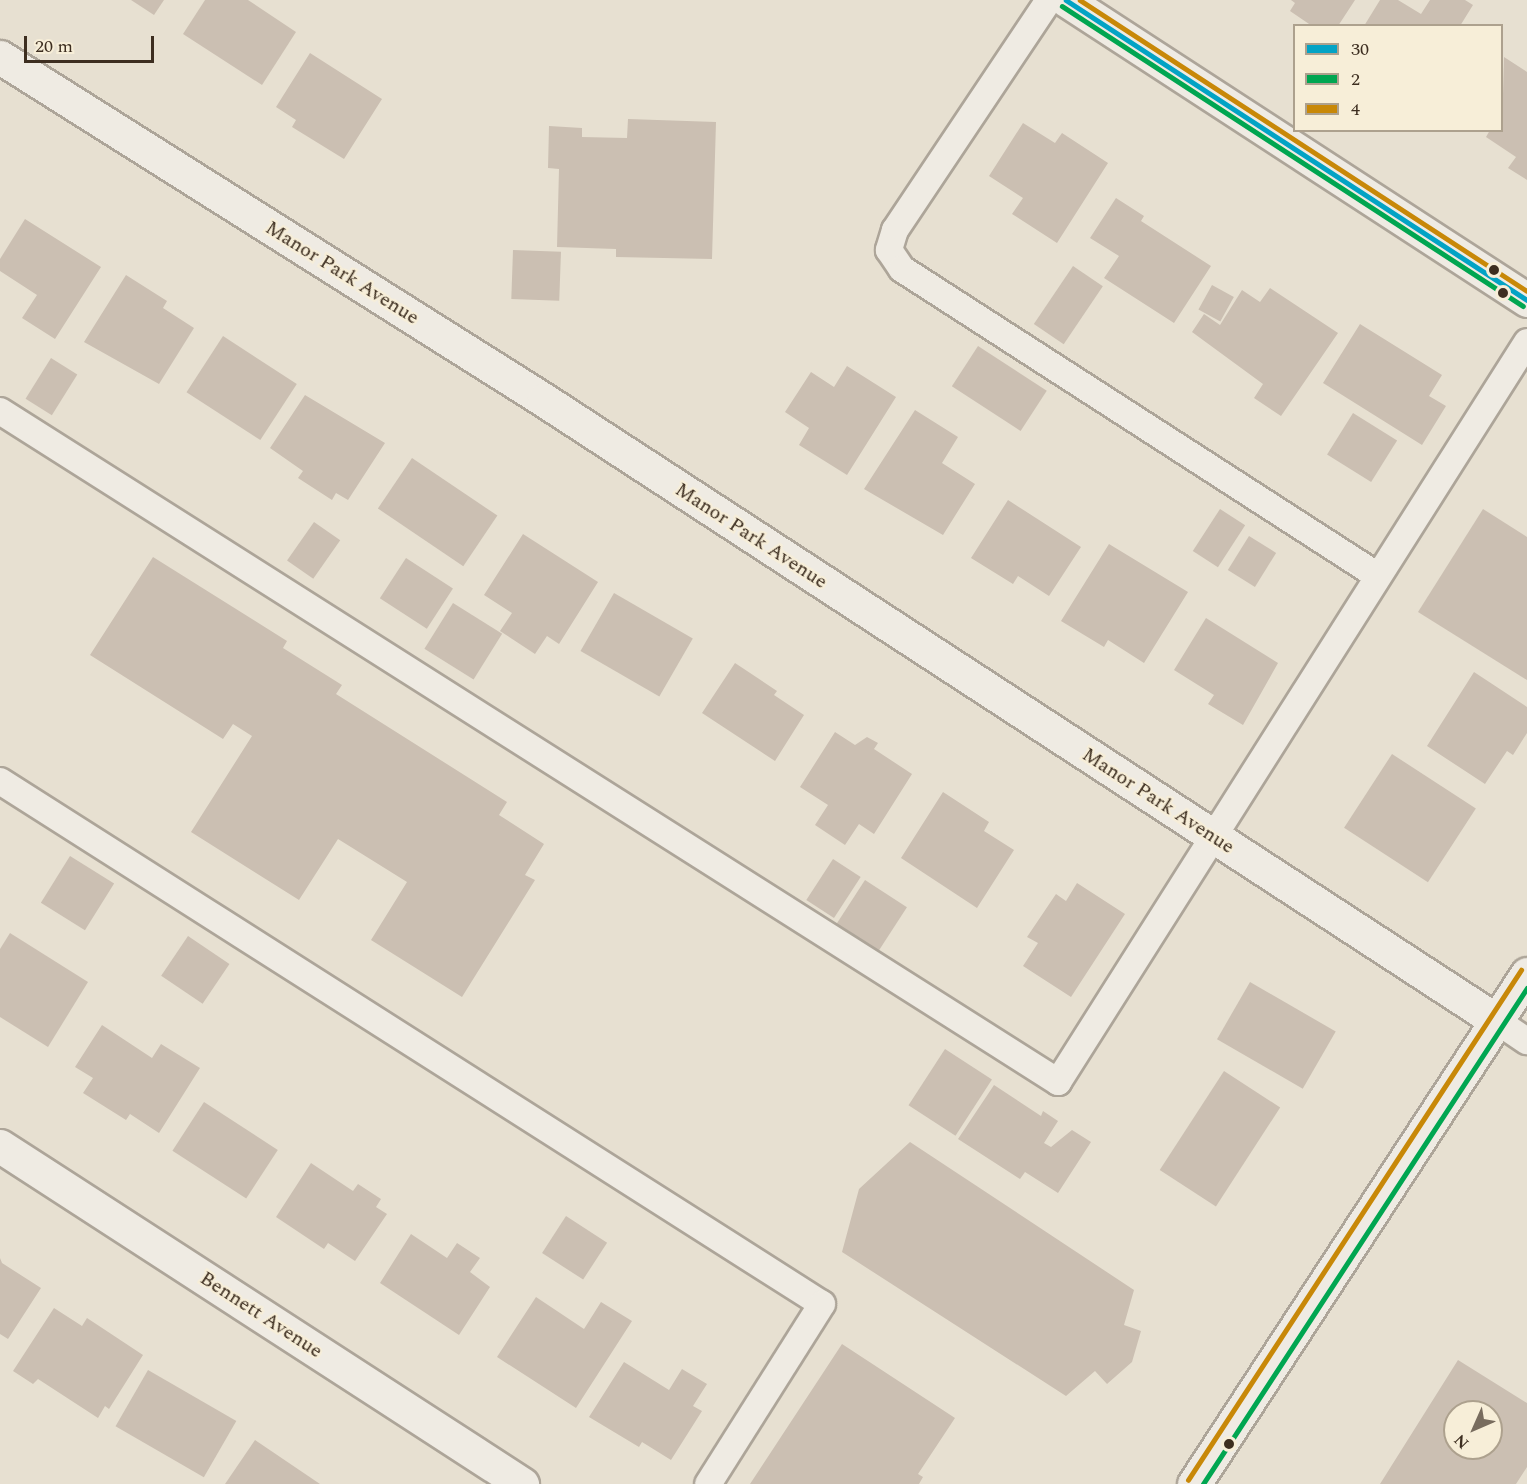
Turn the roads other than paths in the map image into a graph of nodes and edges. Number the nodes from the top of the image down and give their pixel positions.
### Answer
1 (1049, 0) edge
2 (1066, 0) edge
3 (0, 57) edge
4 (1527, 300) edge
5 (1527, 342) edge
6 (0, 411) edge
7 (1378, 576) junction
8 (0, 781) edge
9 (1213, 837) junction
10 (1527, 974) edge
11 (1497, 1021) junction
12 (1527, 1041) edge
13 (0, 1146) edge
14 (522, 1484) edge
15 (708, 1484) edge
16 (1194, 1484) edge

1 - 7 lane
2 - 4 street
3 - 9 street, Manor Park Avenue
5 - 7 lane
6 - 9 lane
7 - 9 lane
8 - 15 lane
9 - 11 street, Manor Park Avenue
10 - 11 street
11 - 12 lane
11 - 16 street
13 - 14 street, Bennett Avenue

